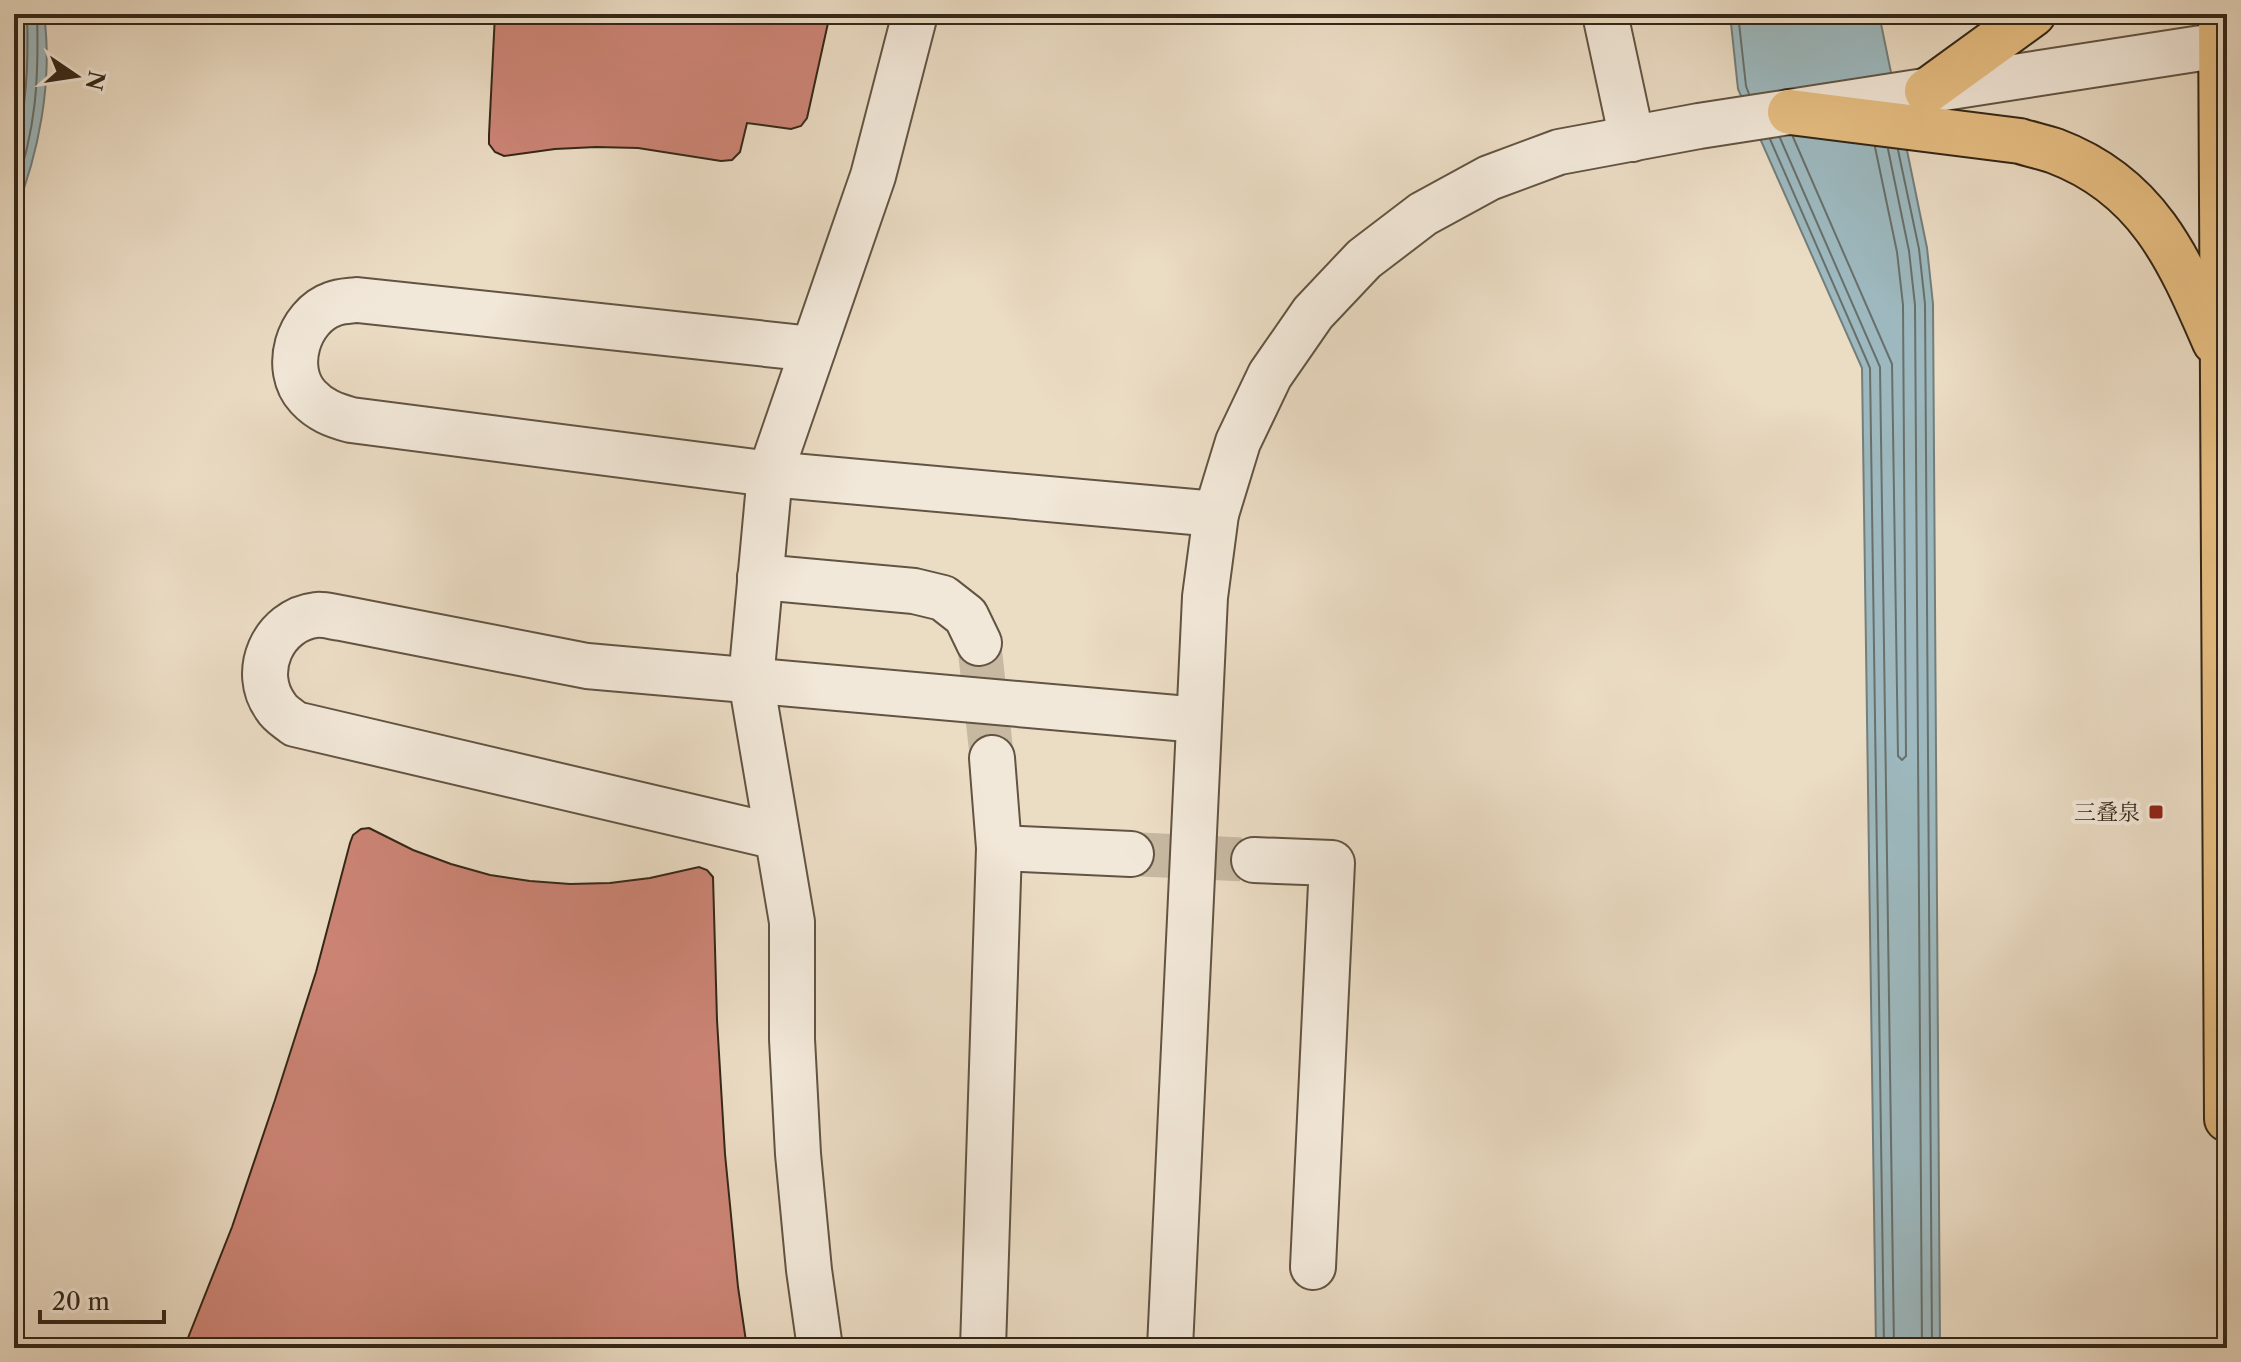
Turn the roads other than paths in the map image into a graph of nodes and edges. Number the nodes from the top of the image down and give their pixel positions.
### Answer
1 (915, 14) edge
2 (1605, 14) edge
3 (2033, 14) edge
4 (2224, 37) edge
5 (1930, 110) junction
6 (1790, 112) joint
7 (1632, 139) junction
8 (813, 349) junction
9 (2225, 355) edge
10 (770, 474) junction
11 (1216, 514) junction
12 (760, 577) junction
13 (979, 643) tunnel mouth
14 (751, 680) junction
15 (1199, 720) junction
16 (992, 758) tunnel mouth
17 (777, 837) junction
18 (999, 848) junction
19 (1131, 854) tunnel mouth
20 (1254, 860) tunnel mouth
21 (2227, 1119) edge
22 (1313, 1267) dead end
23 (820, 1348) edge
24 (983, 1348) edge
25 (1170, 1348) edge

1 - 8 street
2 - 7 street
3 - 5 main road
4 - 5 street
4 - 9 main road
5 - 6 main road
5 - 9 main road
6 - 7 street
7 - 11 street
8 - 10 street
8 - 10 street
9 - 21 main road
10 - 11 street
10 - 12 street
11 - 15 street
12 - 13 street
12 - 14 street
14 - 15 street
14 - 17 street
14 - 17 street
15 - 25 street
16 - 18 street
17 - 23 street
18 - 19 street
18 - 24 street
20 - 22 street

